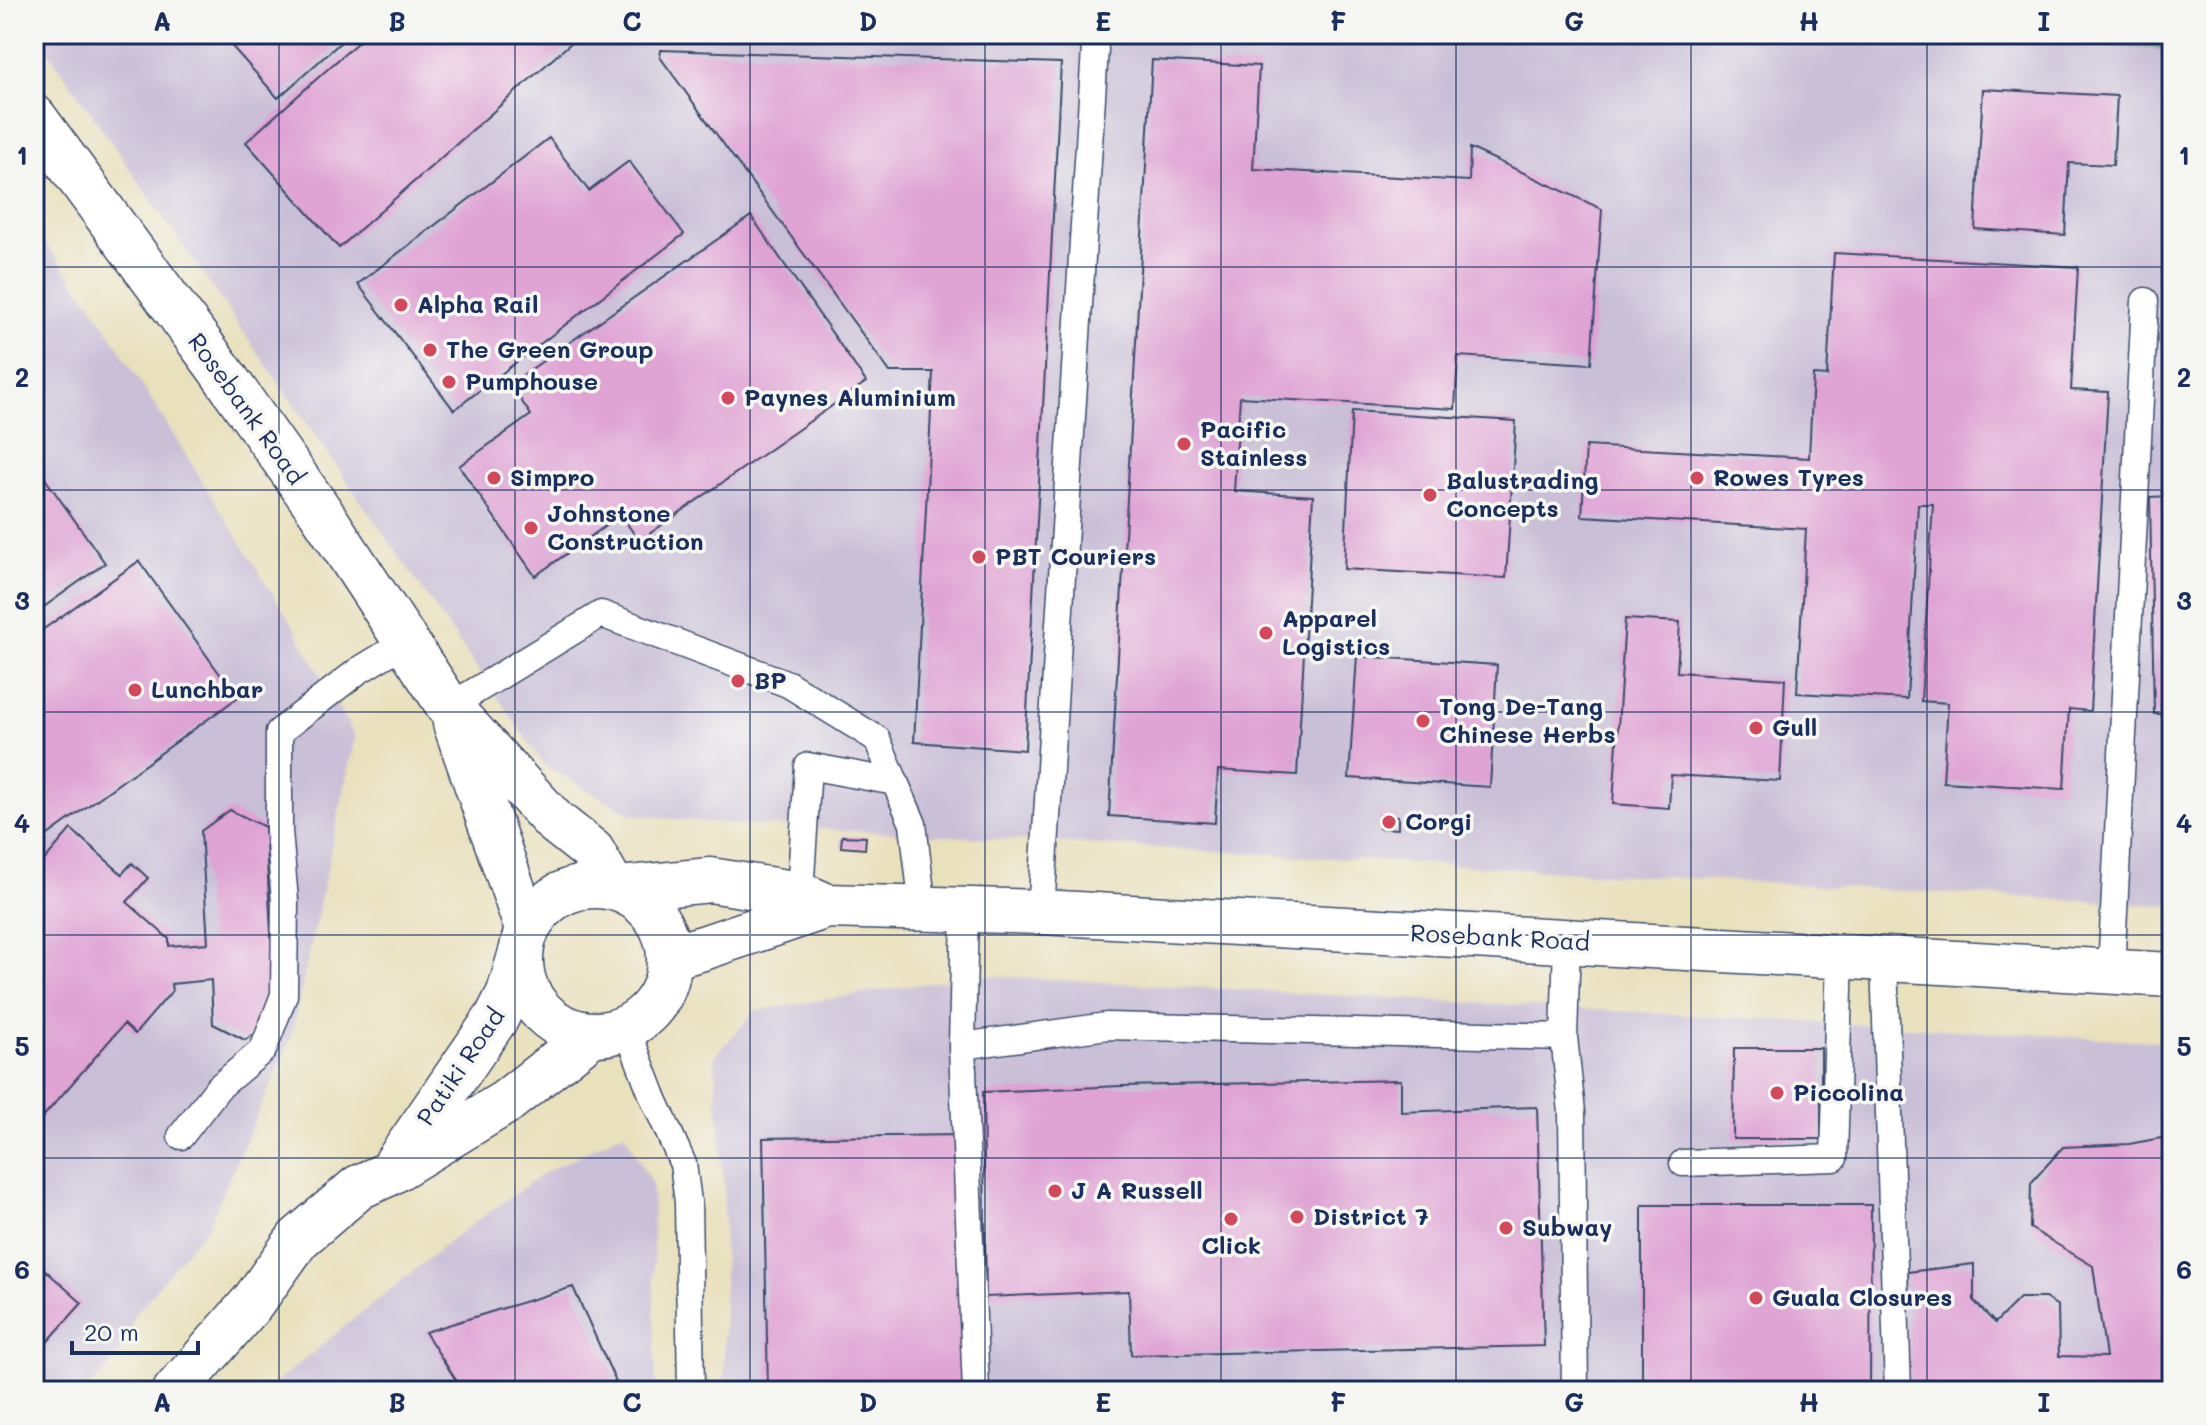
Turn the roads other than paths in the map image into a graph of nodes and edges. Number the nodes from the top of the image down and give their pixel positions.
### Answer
1 (1095, 49) dead end
2 (34, 117) edge
3 (2145, 301) dead end
4 (406, 642) junction
5 (449, 707) junction
6 (895, 782) junction
7 (616, 888) junction
8 (813, 900) junction
9 (944, 910) junction
10 (1041, 912) junction
11 (524, 940) junction
12 (1567, 942) junction
13 (1840, 956) junction
14 (670, 957) junction
15 (1884, 959) junction
16 (2111, 971) junction
17 (2172, 975) edge
18 (609, 1032) junction
19 (1564, 1037) junction
20 (962, 1046) junction
21 (181, 1136) dead end
22 (1683, 1163) dead end
23 (388, 1174) junction
24 (175, 1391) edge
25 (691, 1391) edge
26 (976, 1391) edge
27 (1575, 1391) edge
28 (1898, 1391) edge

1 - 10 lane
2 - 4 main road, Rosebank Road
3 - 16 lane
4 - 5 main road, Rosebank Road
4 - 21 lane
5 - 6 lane
5 - 7 main road, Rosebank Road
5 - 11 main road, Rosebank Road
6 - 8 lane
6 - 9 lane
7 - 8 main road, Rosebank Road
7 - 11 main road
7 - 14 main road
8 - 9 main road, Rosebank Road
8 - 14 main road, Rosebank Road
9 - 10 main road, Rosebank Road
9 - 20 lane
10 - 12 main road, Rosebank Road
11 - 18 main road
11 - 23 main road, Patiki Road
12 - 13 main road, Rosebank Road
12 - 19 lane
13 - 15 main road, Rosebank Road
13 - 22 lane
14 - 18 main road
15 - 16 main road, Rosebank Road
15 - 28 lane
16 - 17 main road, Rosebank Road
18 - 23 main road, Patiki Road
18 - 25 lane
19 - 20 lane
19 - 27 lane
20 - 26 lane
23 - 24 main road, Patiki Road

